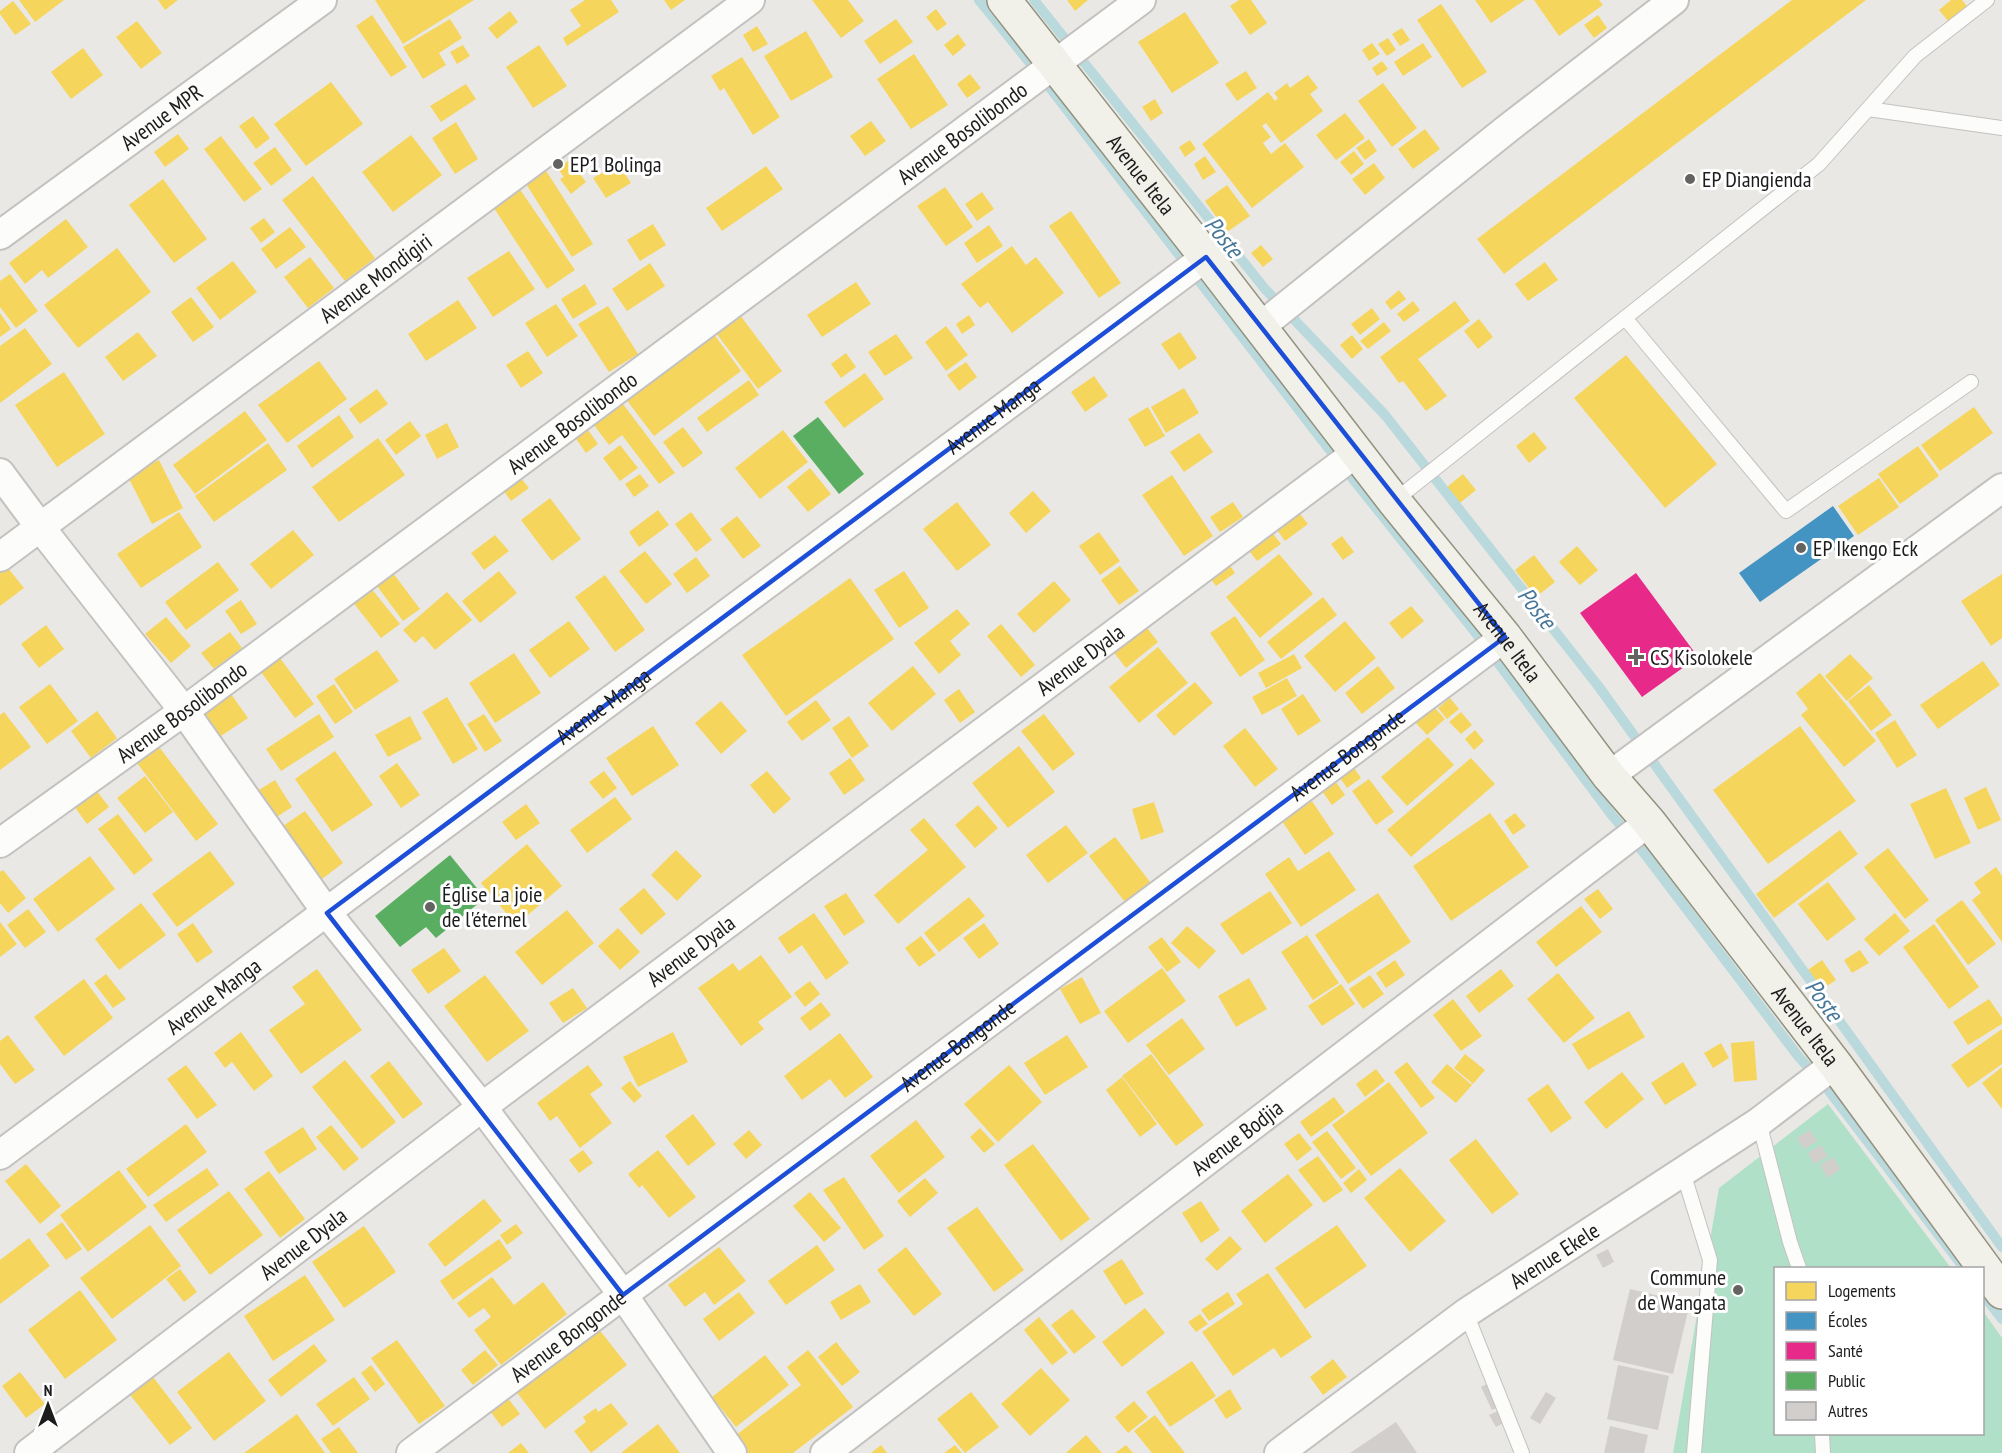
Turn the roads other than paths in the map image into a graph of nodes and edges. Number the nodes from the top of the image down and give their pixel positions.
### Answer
1 (322, 0) edge
2 (750, 0) edge
3 (1004, 0) edge
4 (1141, 0) edge
5 (1674, 0) edge
6 (1987, 0) edge
7 (1054, 65) junction
8 (1868, 109) junction
9 (2002, 128) edge
10 (0, 235) edge
11 (1206, 257) junction
12 (1625, 318) junction
13 (1260, 327) junction
14 (1971, 382) dead end
15 (1356, 453) junction
16 (0, 473) edge
17 (2002, 488) edge
18 (1394, 501) junction
19 (40, 527) junction
20 (0, 557) edge
21 (1505, 637) junction
22 (184, 711) junction
23 (1608, 776) junction
24 (1649, 822) junction
25 (0, 843) edge
26 (327, 913) junction
27 (1834, 1064) junction
28 (482, 1107) junction
29 (1759, 1122) junction
30 (0, 1155) edge
31 (1683, 1172) junction
32 (1798, 1267) edge
33 (1984, 1267) edge
34 (1984, 1268) edge
35 (2002, 1292) edge
36 (623, 1295) junction
37 (1466, 1313) junction
38 (1822, 1435) edge
39 (29, 1453) edge
40 (411, 1453) edge
41 (732, 1453) edge
42 (825, 1453) edge
43 (1279, 1453) edge
44 (1522, 1453) edge
45 (1695, 1453) edge
46 (1823, 1453) edge

1 - 10 street, Avenue MPR
2 - 19 street, Avenue Mondigiri
3 - 7 street, Avenue Itela
4 - 7 street, Avenue Bosolibondo
5 - 13 street
6 - 8 lane
7 - 11 street, Avenue Itela
7 - 22 street, Avenue Bosolibondo
8 - 9 lane
8 - 12 lane
11 - 13 street, Avenue Itela
11 - 26 street, Avenue Manga
12 - 14 lane
12 - 18 lane
13 - 15 street, Avenue Itela
15 - 18 street, Avenue Itela
15 - 28 street, Avenue Dyala
16 - 19 street
17 - 23 street
18 - 21 street, Avenue Itela
19 - 20 street, Avenue Mondigiri
19 - 22 street
21 - 23 street, Avenue Itela
21 - 36 street, Avenue Bongonde
22 - 25 street, Avenue Bosolibondo
22 - 26 street
23 - 24 street, Avenue Itela
24 - 27 street, Avenue Itela
24 - 42 street, Avenue Bodjia
26 - 28 street
26 - 30 street, Avenue Manga
27 - 29 street, Avenue Ekele
27 - 33 street, Avenue Itela
28 - 36 street
28 - 39 street, Avenue Dyala
29 - 31 street, Avenue Ekele
29 - 32 lane
31 - 37 street, Avenue Ekele
31 - 45 lane
34 - 35 street, Avenue Itela
36 - 40 street, Avenue Bongonde
36 - 41 street
37 - 43 street, Avenue Ekele
37 - 44 lane
38 - 46 lane

